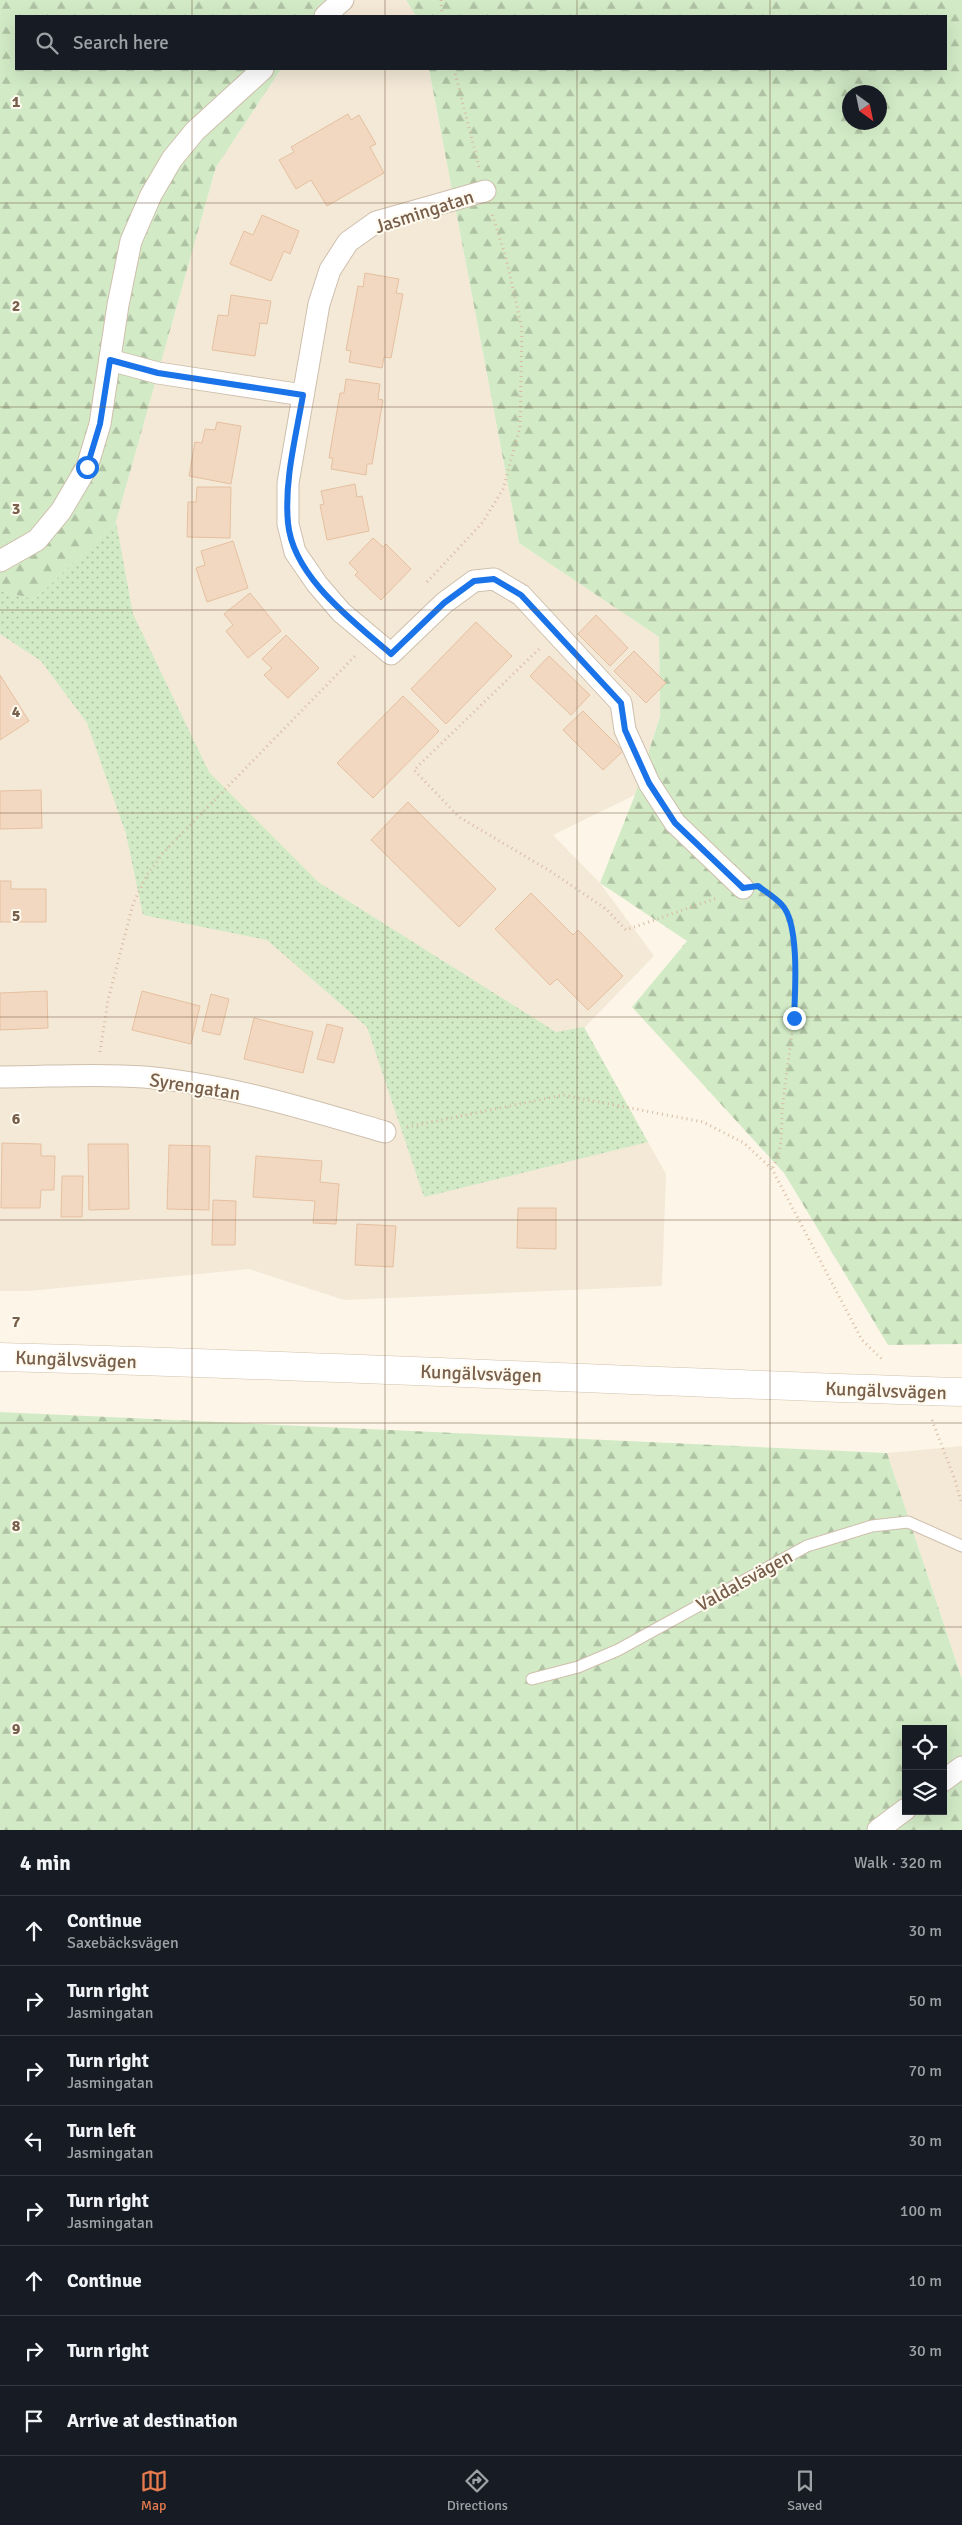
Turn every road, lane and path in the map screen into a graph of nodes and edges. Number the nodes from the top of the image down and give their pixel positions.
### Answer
1 (344, 0) edge
2 (441, 0) edge
3 (326, 15) edge
4 (442, 15) edge
5 (262, 70) edge
6 (454, 70) edge
7 (485, 191) junction
8 (110, 360) junction
9 (303, 395) junction
10 (0, 561) edge
11 (425, 584) dead end
12 (556, 633) junction
13 (373, 638) junction
14 (743, 888) junction
15 (96, 1075) junction
16 (0, 1077) edge
17 (385, 1132) joint
18 (772, 1169) junction
19 (0, 1357) edge
20 (888, 1364) dead end
21 (921, 1391) junction
22 (962, 1392) edge
23 (962, 1505) edge
24 (962, 1546) edge
25 (532, 1679) dead end
26 (962, 1767) edge
27 (947, 1778) edge
28 (902, 1812) edge
29 (878, 1830) edge

1 - 3 street
2 - 4 path
5 - 8 street
6 - 7 path
7 - 9 street, Jasmingatan
7 - 11 path
8 - 9 street
8 - 10 street
9 - 13 street, Jasmingatan
12 - 13 street, Jasmingatan
12 - 14 street, Jasmingatan
12 - 14 path
13 - 15 path
14 - 18 path
15 - 16 street, Syrengatan
15 - 17 street, Syrengatan
17 - 18 path
18 - 20 path
19 - 21 main road, Kungälvsvägen
21 - 22 main road, Kungälvsvägen
21 - 23 path
24 - 25 lane, Valdalsvägen
26 - 27 street
28 - 29 street

